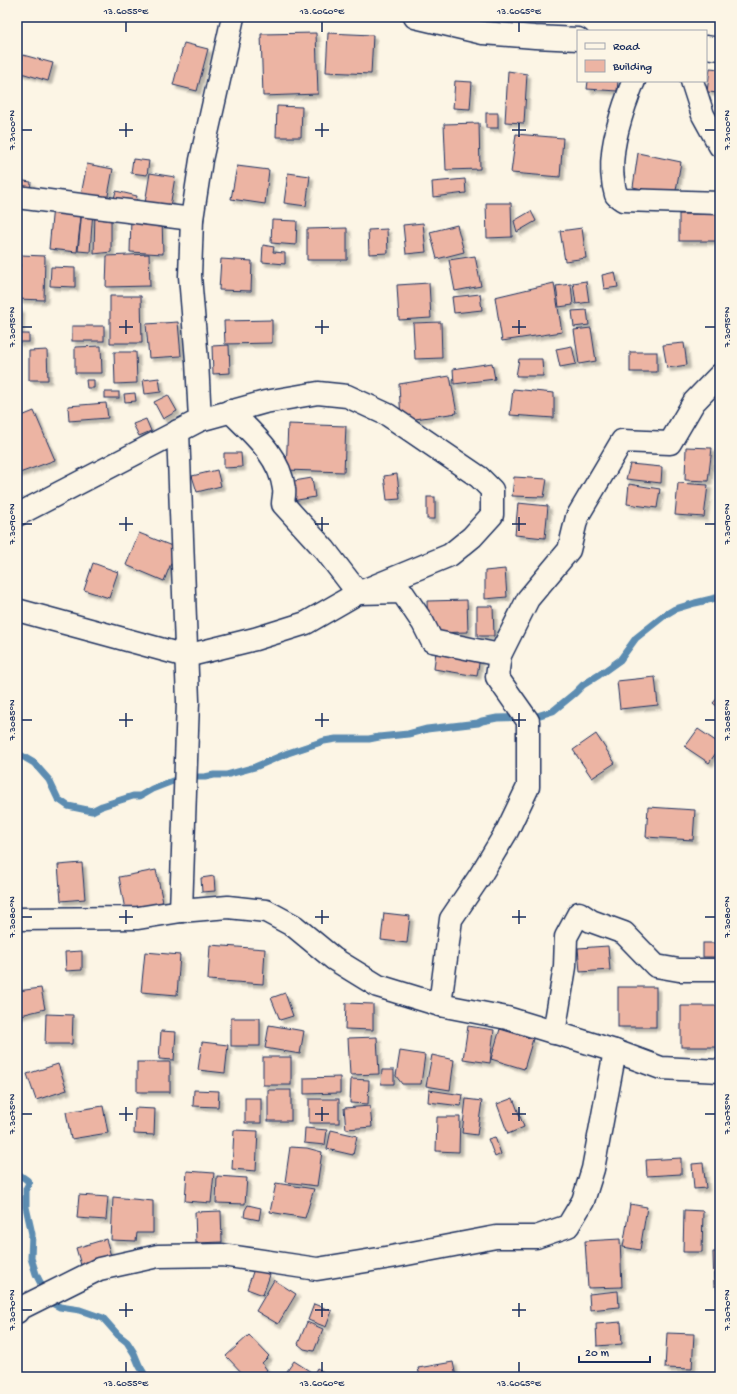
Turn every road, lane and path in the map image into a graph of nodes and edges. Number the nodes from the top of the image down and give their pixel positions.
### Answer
1 (233, 17) edge
2 (415, 17) edge
3 (577, 39) edge
4 (707, 47) edge
5 (720, 49) edge
6 (634, 82) edge
7 (692, 82) edge
8 (720, 146) edge
9 (17, 197) edge
10 (720, 203) edge
11 (192, 220) junction
12 (720, 375) edge
13 (230, 411) junction
14 (200, 420) junction
15 (178, 431) junction
16 (17, 515) edge
17 (358, 593) junction
18 (17, 610) edge
19 (500, 655) junction
20 (186, 656) junction
21 (181, 911) junction
22 (17, 920) edge
23 (720, 970) edge
24 (440, 1005) junction
25 (554, 1033) junction
26 (615, 1051) junction
27 (720, 1071) edge
28 (17, 1312) edge

1 - 11 street
2 - 3 street
4 - 5 street
6 - 10 street
7 - 8 street
9 - 11 street
11 - 14 street
12 - 19 street
13 - 14 street
13 - 17 street
13 - 17 street
14 - 15 street
15 - 16 street
15 - 20 street
17 - 19 street
17 - 20 street
18 - 20 street
19 - 24 street
20 - 21 street
21 - 22 street
21 - 24 street
23 - 25 street
24 - 25 street
25 - 26 street
26 - 27 street
26 - 28 street

